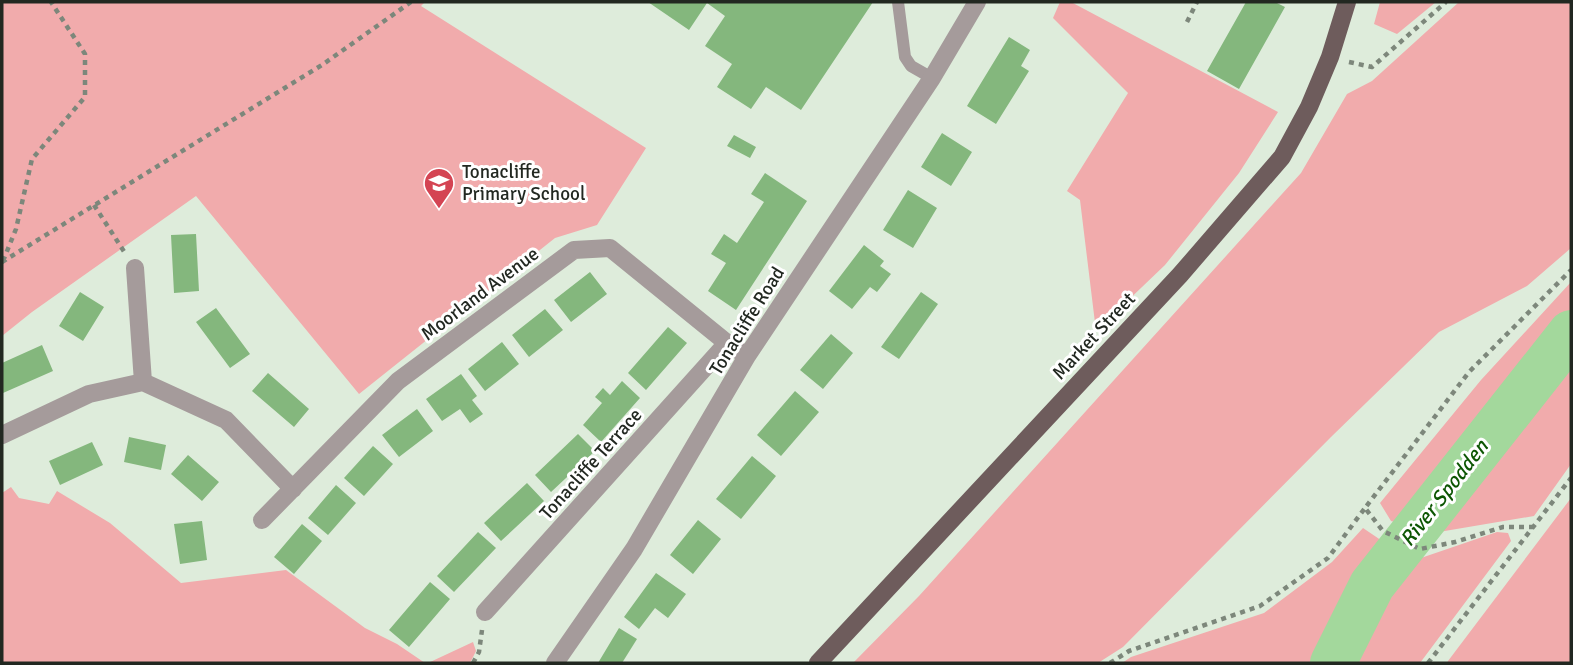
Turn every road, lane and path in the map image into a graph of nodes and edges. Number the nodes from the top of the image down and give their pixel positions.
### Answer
1 (51, 2) edge
2 (411, 2) edge
3 (898, 2) edge
4 (977, 2) edge
5 (1197, 2) edge
6 (1347, 2) edge
7 (1446, 2) edge
8 (1186, 22) dead end
9 (1372, 67) dead end
10 (932, 78) junction
11 (94, 205) junction
12 (2, 262) edge
13 (135, 268) joint
14 (1571, 270) edge
15 (727, 343) junction
16 (747, 356) junction
17 (144, 382) junction
18 (2, 435) edge
19 (1571, 478) edge
20 (293, 489) junction
21 (1365, 508) junction
22 (261, 520) dead end
23 (1534, 527) junction
24 (485, 612) joint
25 (473, 663) edge
26 (555, 663) edge
27 (818, 663) edge
28 (1110, 663) edge
29 (1428, 663) edge

1 - 12 path
2 - 11 path
3 - 10 lane
4 - 10 street, Tonacliffe Road
5 - 8 path
6 - 27 main road, Market Street
7 - 9 path
10 - 16 street, Tonacliffe Road
11 - 12 path
11 - 13 path
13 - 17 street
14 - 21 path
15 - 16 street, Moorland Avenue
15 - 20 street, Moorland Avenue
15 - 24 street, Tonacliffe Terrace
16 - 26 street, Tonacliffe Road
17 - 18 street
17 - 20 street
19 - 23 path
20 - 22 street, Moorland Avenue
21 - 23 path
21 - 28 path
23 - 29 path
24 - 25 path

